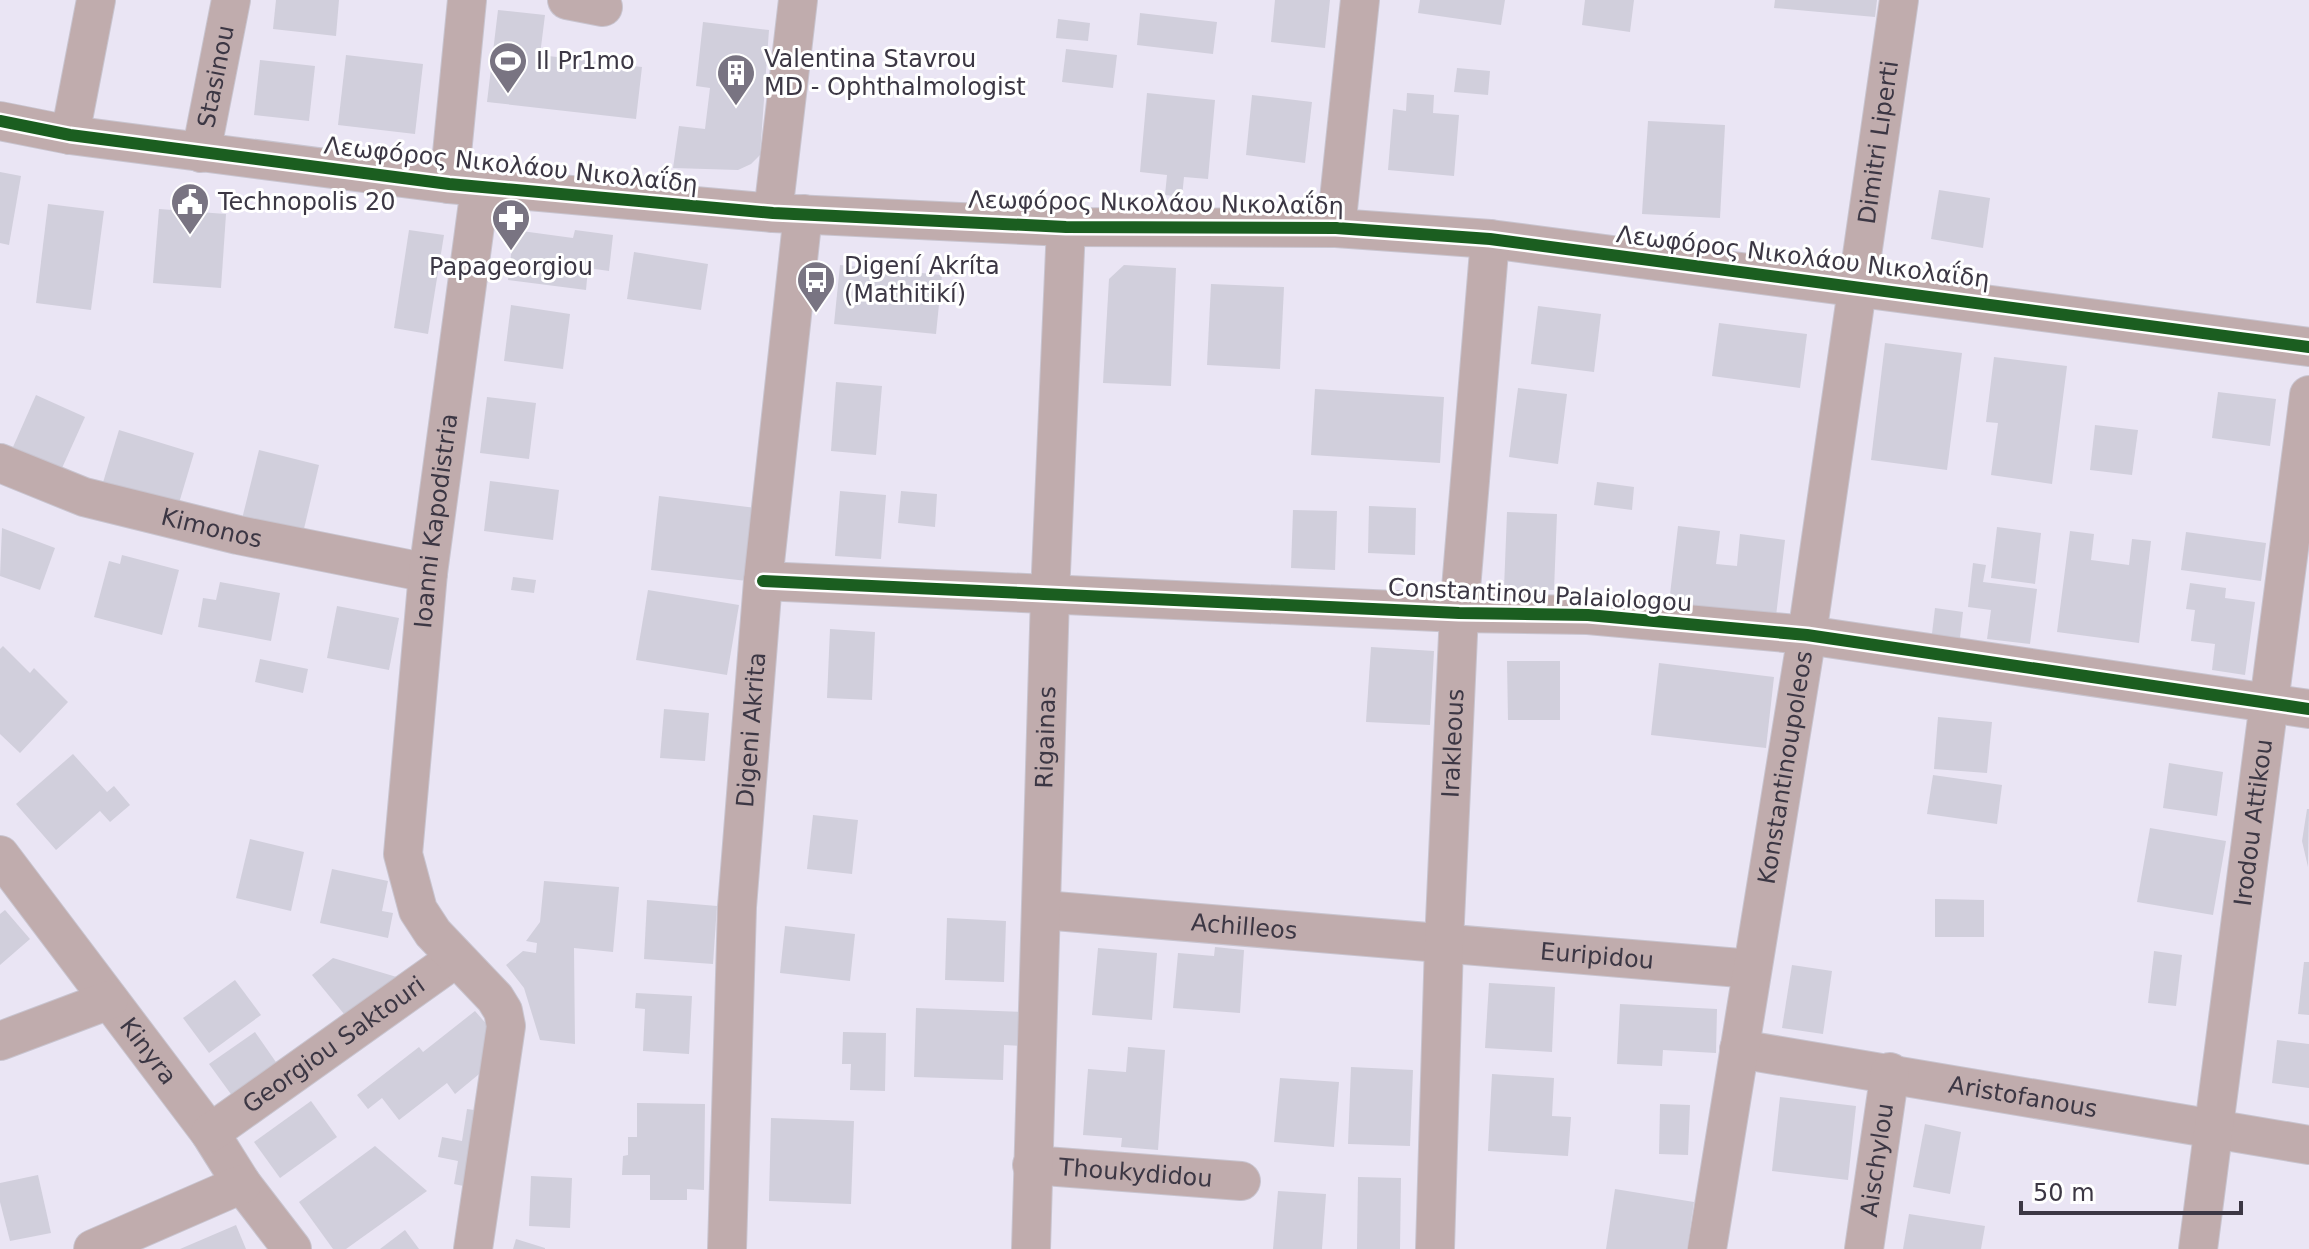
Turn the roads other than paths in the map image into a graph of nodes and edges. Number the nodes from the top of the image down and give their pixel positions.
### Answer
1 (96, 0) edge
2 (231, 0) edge
3 (467, 0) edge
4 (567, 0) edge
5 (798, 0) edge
6 (1360, 0) edge
7 (1899, 0) edge
8 (603, 7) dead end
9 (0, 121) edge
10 (70, 135) junction
11 (201, 153) junction
12 (464, 186) junction
13 (788, 213) junction
14 (1066, 227) junction
15 (1336, 228) junction
16 (1490, 239) junction
17 (1855, 285) junction
18 (2309, 347) edge
19 (2309, 395) edge
20 (0, 463) edge
21 (428, 573) junction
22 (763, 581) junction
23 (1050, 595) junction
24 (1459, 613) junction
25 (1807, 635) junction
26 (2271, 704) junction
27 (2309, 709) edge
28 (0, 855) edge
29 (1043, 910) junction
30 (1444, 943) junction
31 (456, 958) junction
32 (1752, 969) junction
33 (109, 1000) junction
34 (0, 1041) edge
35 (1739, 1049) junction
36 (1890, 1072) junction
37 (2215, 1127) junction
38 (210, 1133) junction
39 (2309, 1145) edge
40 (1032, 1165) junction
41 (1241, 1181) dead end
42 (242, 1184) junction
43 (93, 1249) edge
44 (292, 1249) edge
45 (473, 1249) edge
46 (727, 1249) edge
47 (1031, 1249) edge
48 (1435, 1249) edge
49 (1707, 1249) edge
50 (1864, 1249) edge
51 (2198, 1249) edge

1 - 10 street
2 - 11 street, Stasinou
3 - 12 street, Ioanni Kapodistria
4 - 8 street
5 - 13 street, Digeni Akrita
6 - 15 street
7 - 17 street, Dimitri Liperti
9 - 10 street, Λεωφόρος Νικολάου Νικολαΐδη
10 - 11 street, Λεωφόρος Νικολάου Νικολαΐδη
11 - 12 street, Λεωφόρος Νικολάου Νικολαΐδη
12 - 13 street, Λεωφόρος Νικολάου Νικολαΐδη
12 - 21 street, Ioanni Kapodistria
13 - 14 street, Λεωφόρος Νικολάου Νικολαΐδη
13 - 22 street, Digeni Akrita
14 - 15 street, Λεωφόρος Νικολάου Νικολαΐδη
14 - 23 street, Rigainas
15 - 16 street, Λεωφόρος Νικολάου Νικολαΐδη
16 - 17 street, Λεωφόρος Νικολάου Νικολαΐδη
16 - 24 street, Irakleous
17 - 18 street, Λεωφόρος Νικολάου Νικολαΐδη
17 - 25 street, Konstantinoupoleos
19 - 26 street, Irodou Attikou
20 - 21 street, Kimonos
21 - 31 street, Ioanni Kapodistria
22 - 23 street, Constantinou Palaiologou
22 - 46 street, Digeni Akrita
23 - 24 street, Constantinou Palaiologou
23 - 29 street, Rigainas
24 - 25 street, Constantinou Palaiologou
24 - 30 street, Irakleous
25 - 26 street, Constantinou Palaiologou
25 - 32 street, Konstantinoupoleos
26 - 27 street, Constantinou Palaiologou
26 - 37 street, Irodou Attikou
28 - 33 street, Kinyra
29 - 30 street, Achilleos
29 - 40 street, Rigainas
30 - 32 street, Euripidou
30 - 48 street, Irakleous
31 - 38 street, Georgiou Saktouri
31 - 45 street
32 - 35 street, Konstantinoupoleos
33 - 34 street
33 - 38 street, Kinyra
35 - 36 street, Aristofanous
35 - 49 street, Konstantinoupoleos
36 - 37 street, Aristofanous
36 - 50 street, Aischylou
37 - 39 street, Aristofanous
37 - 51 street, Irodou Attikou
38 - 42 street, Kinyra
40 - 41 street, Thoukydidou
40 - 47 street, Rigainas
42 - 43 street
42 - 44 street, Kinyra

